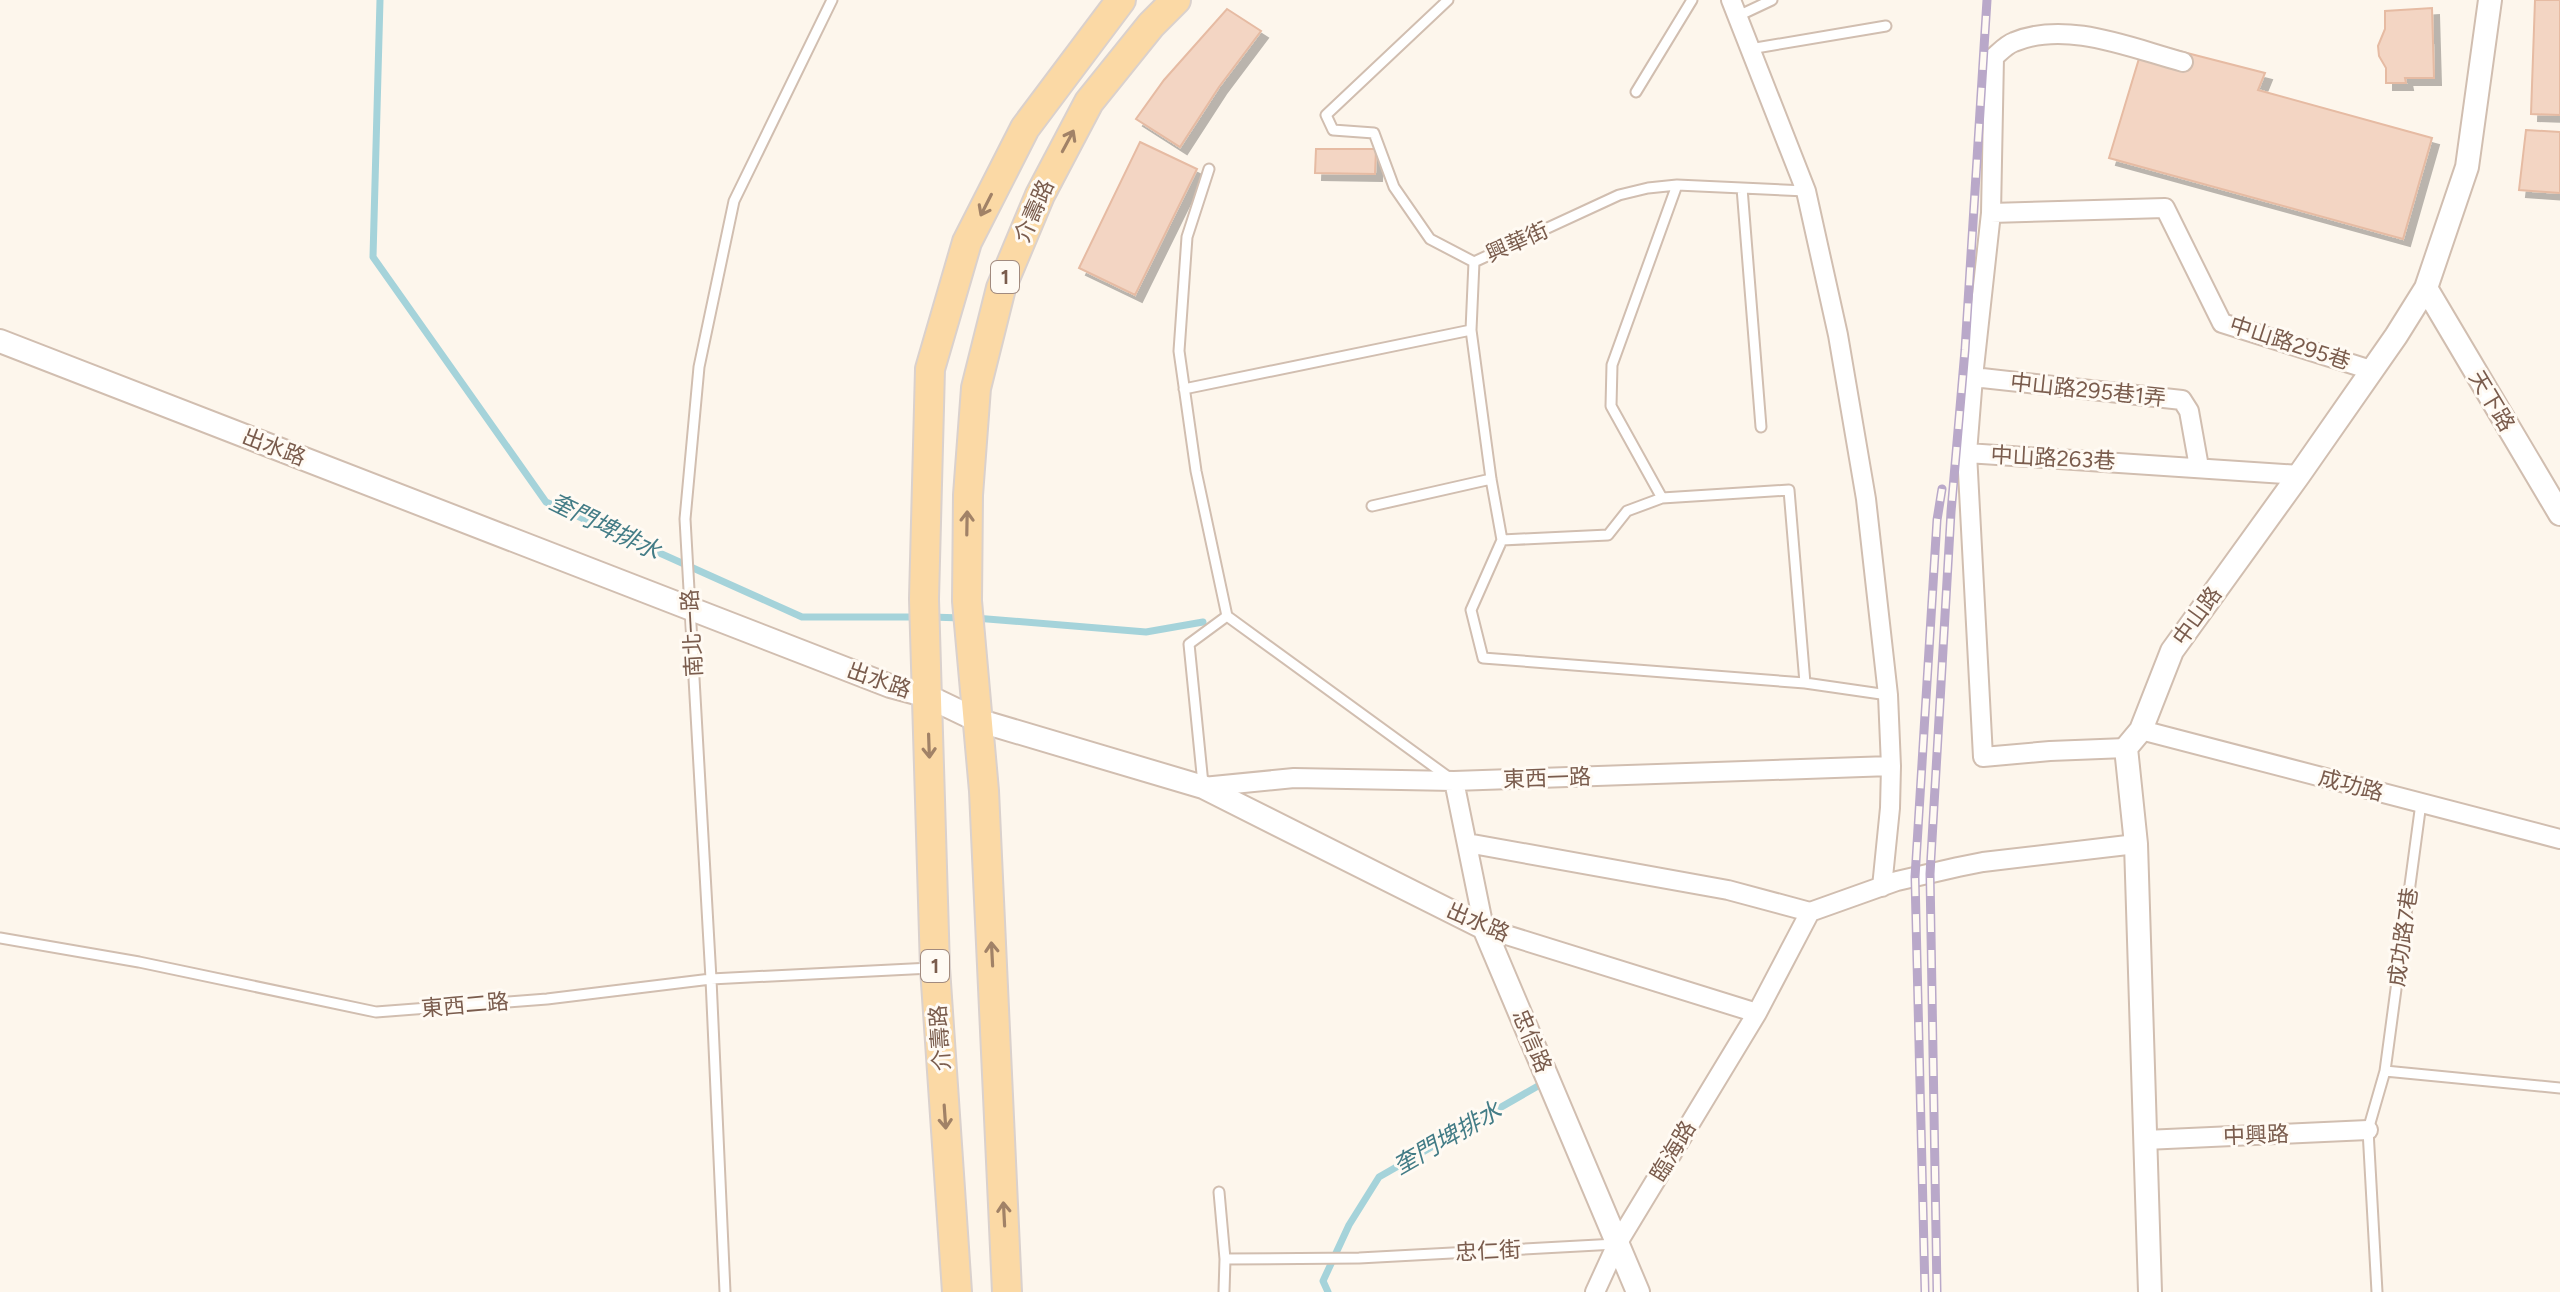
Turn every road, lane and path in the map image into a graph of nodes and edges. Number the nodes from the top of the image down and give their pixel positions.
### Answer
1 (832, 0) edge
2 (1121, 0) edge
3 (1176, 0) edge
4 (1448, 0) edge
5 (1692, 0) edge
6 (1772, 0) edge
7 (2490, 0) edge
8 (1734, 8) edge
9 (1886, 26) dead end
10 (1750, 49) junction
11 (2183, 62) dead end
12 (1636, 92) dead end
13 (1209, 169) dead end
14 (1677, 185) junction
15 (1742, 188) junction
16 (1806, 191) junction
17 (1991, 213) junction
18 (1474, 262) junction
19 (2426, 288) junction
20 (1471, 330) junction
21 (0, 341) edge
22 (2371, 370) junction
23 (1973, 377) junction
24 (1184, 389) junction
25 (1761, 427) dead end
26 (1967, 453) junction
27 (2199, 467) junction
28 (2299, 475) junction
29 (1491, 479) junction
30 (1662, 498) junction
31 (1372, 506) dead end
32 (2560, 514) edge
33 (1502, 540) junction
34 (690, 598) junction
35 (1227, 616) junction
36 (1805, 683) junction
37 (1888, 695) junction
38 (927, 696) junction
39 (977, 720) junction
40 (2141, 730) junction
41 (2126, 748) junction
42 (1891, 766) junction
43 (1454, 781) junction
44 (1203, 787) junction
45 (2421, 803) junction
46 (2560, 839) edge
47 (1467, 843) junction
48 (2136, 844) junction
49 (1882, 887) junction
50 (1810, 912) junction
51 (1484, 928) junction
52 (0, 938) edge
53 (935, 968) junction
54 (711, 979) junction
55 (1757, 1013) junction
56 (2385, 1071) junction
57 (2560, 1088) edge
58 (2368, 1130) junction
59 (2145, 1140) junction
60 (1219, 1192) dead end
61 (1617, 1244) junction
62 (1225, 1259) junction
63 (725, 1292) edge
64 (957, 1292) edge
65 (1007, 1292) edge
66 (1224, 1292) edge
67 (1595, 1292) edge
68 (1638, 1292) edge
69 (2150, 1292) edge
70 (2377, 1292) edge

1 - 34 lane, 南北一路
2 -> 38 main road, 介壽路 / 1
39 -> 3 main road, 介壽路 / 1
4 - 18 lane, 興華街
5 - 12 lane
6 - 8 lane
7 - 19 street, 中山路
8 - 10 street
9 - 10 lane
10 - 16 street
11 - 17 street
13 - 24 lane
14 - 15 lane, 興華街
14 - 18 lane, 興華街
14 - 30 lane
15 - 16 lane, 興華街
15 - 25 lane
16 - 37 street
17 - 22 street, 中山路295巷
17 - 23 street
18 - 20 lane
19 - 22 street, 中山路
19 - 32 street, 天下路
20 - 24 lane
20 - 29 lane
21 - 34 street, 出水路
22 - 28 street, 中山路
23 - 26 street
23 - 27 street, 中山路295巷1弄
24 - 35 lane
26 - 27 street, 中山路263巷
26 - 41 street, 中山路263巷
27 - 28 street, 中山路263巷
28 - 40 street, 中山路
29 - 31 lane
29 - 33 lane
30 - 33 lane
30 - 36 lane
33 - 36 lane
34 - 38 street, 出水路
34 - 54 lane, 南北一路
35 - 43 lane
35 - 44 lane
36 - 37 lane
37 - 42 street
38 - 39 street, 出水路
38 -> 53 main road, 介壽路 / 1
39 - 44 street, 出水路
65 -> 39 main road, 1
40 - 41 street, 中山路
40 - 45 street, 成功路
41 - 48 street
42 - 43 street, 東西一路
42 - 49 street
43 - 44 street, 東西一路
43 - 47 street, 忠信路
44 - 51 street, 出水路
45 - 46 street, 成功路
45 - 56 lane, 成功路7巷
47 - 50 street
47 - 51 street, 忠信路
48 - 49 street
48 - 59 street
49 - 50 street
50 - 55 street, 臨海路
51 - 55 street, 出水路
51 - 61 street, 忠信路
52 - 54 lane, 東西二路
53 - 54 lane, 東西二路
53 -> 64 main road, 介壽路 / 1
54 - 63 lane, 南北一路
55 - 61 street, 臨海路
56 - 57 lane
56 - 58 lane, 成功路7巷
58 - 59 street, 中興路
58 - 70 lane, 成功路7巷
59 - 69 street
60 - 62 lane
61 - 62 lane, 忠仁街
61 - 67 street, 臨海路
61 - 68 street, 忠信路
62 - 66 lane

